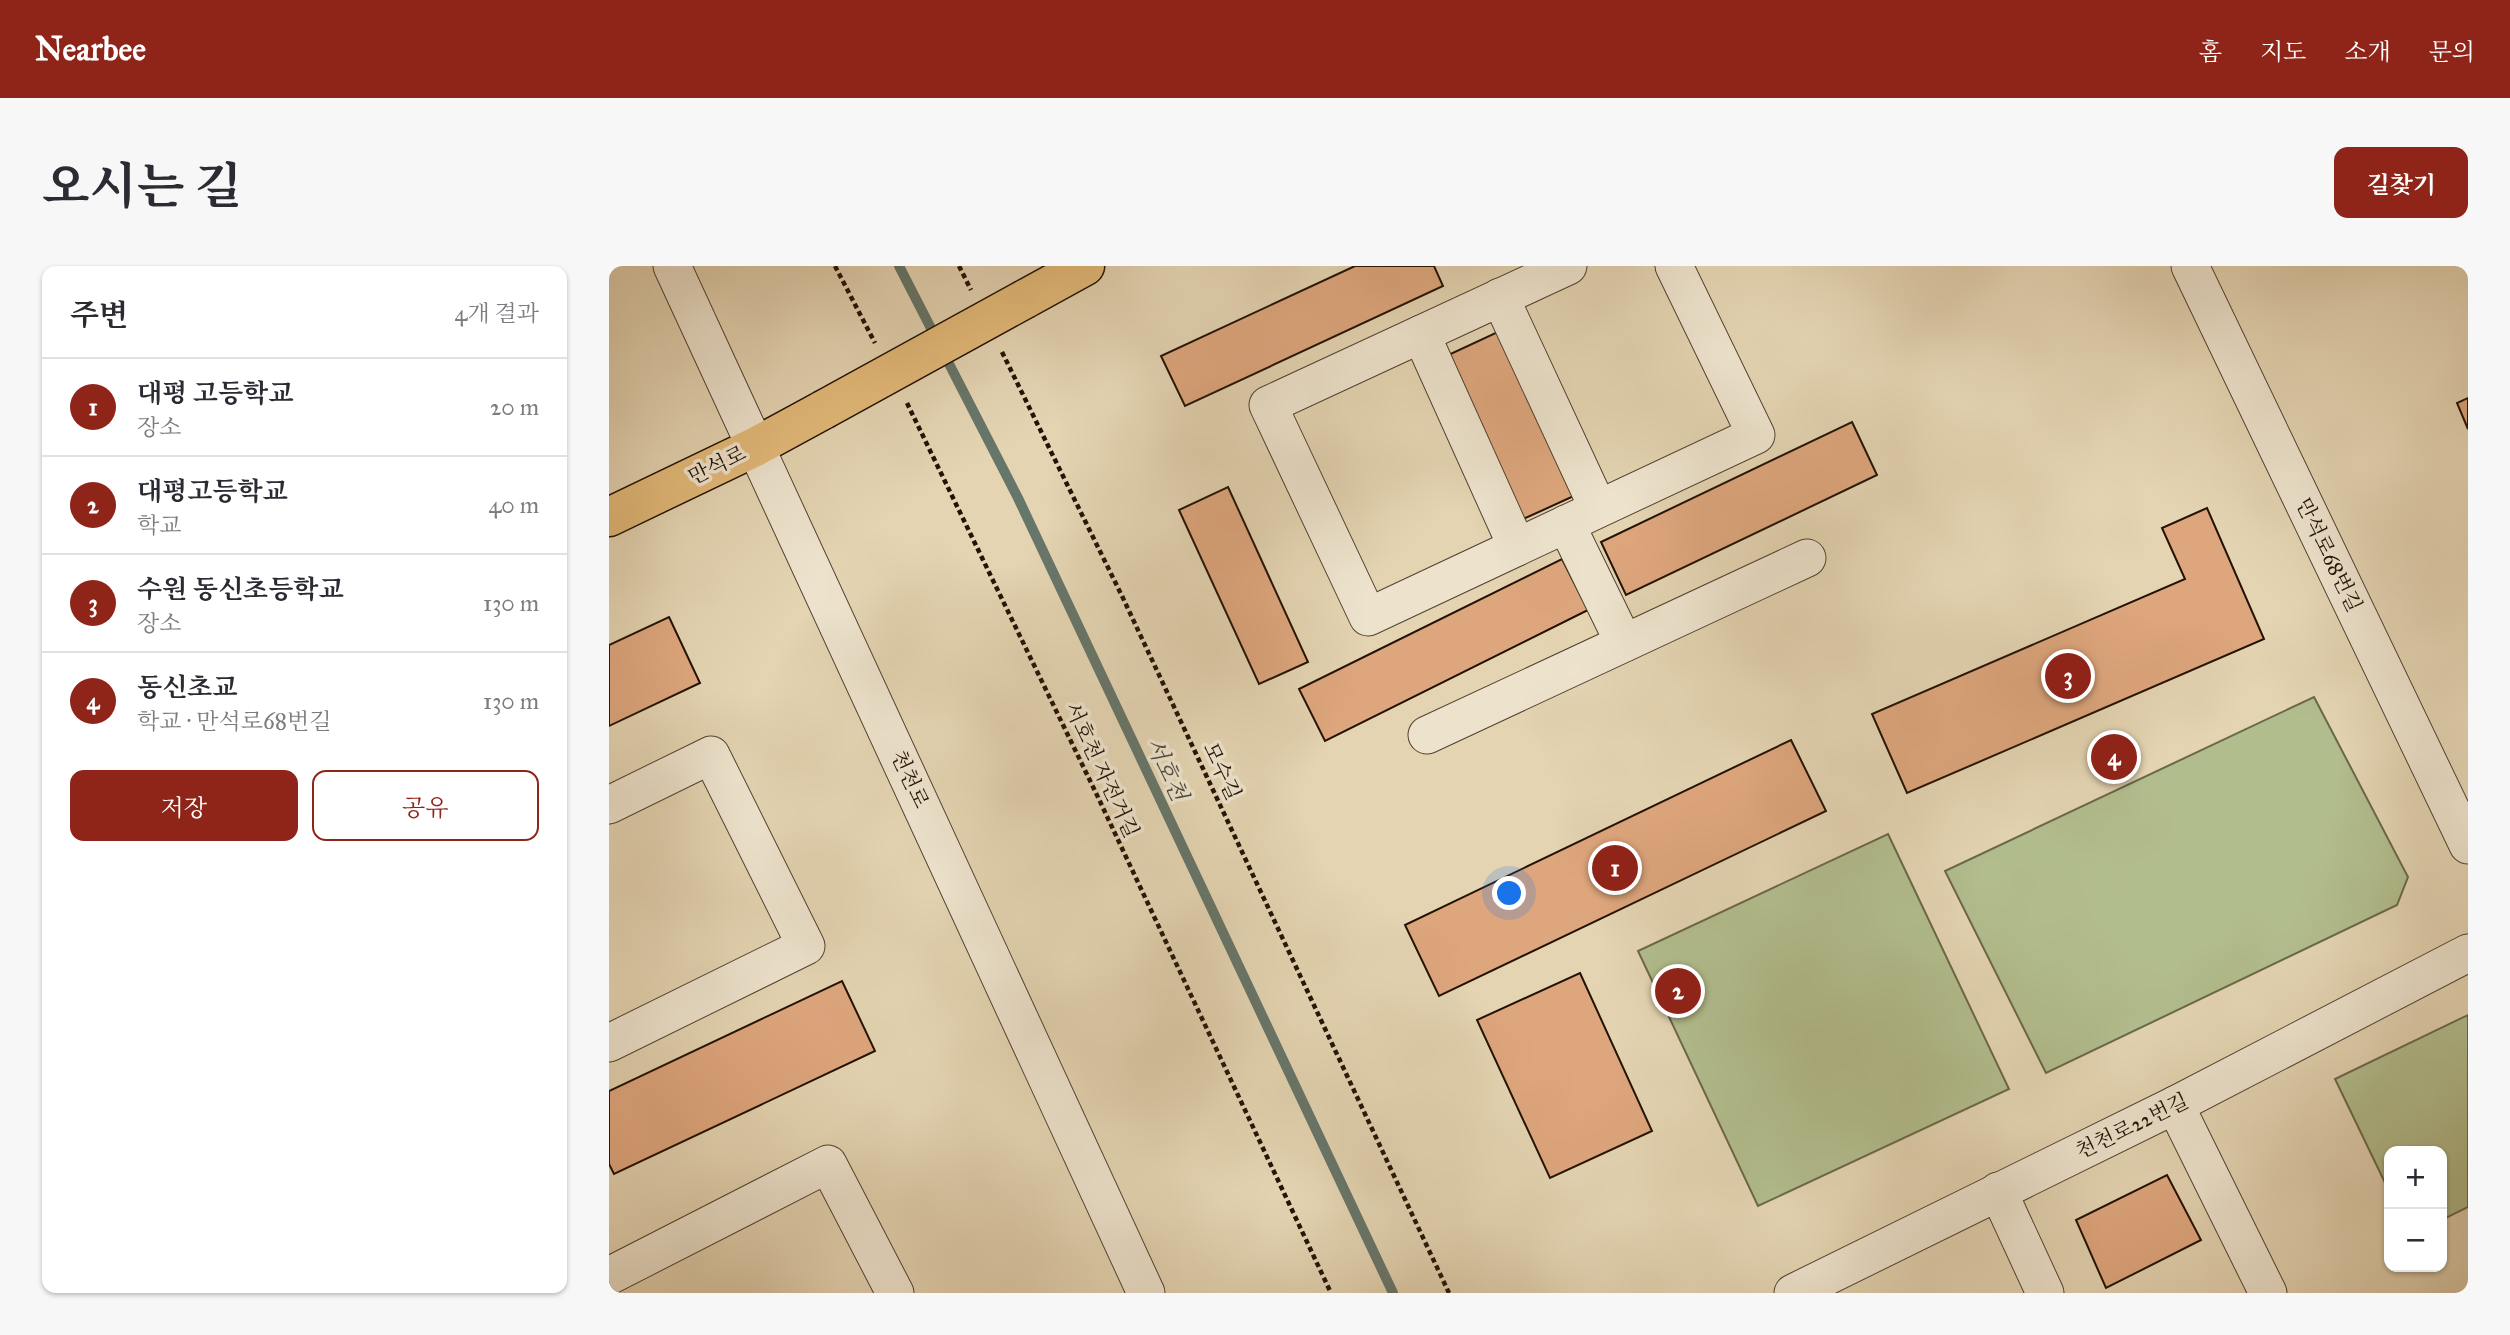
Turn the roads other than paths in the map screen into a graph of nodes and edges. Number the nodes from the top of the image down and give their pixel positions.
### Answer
1 (672, 266) edge
2 (1086, 266) edge
3 (1568, 266) edge
4 (1674, 266) edge
5 (2190, 266) edge
6 (1500, 298) junction
7 (1421, 334) junction
8 (755, 447) junction
9 (1582, 516) junction
10 (609, 517) edge
11 (1517, 547) junction
12 (1807, 558) dead end
13 (1623, 643) junction
14 (1427, 735) dead end
15 (609, 805) edge
16 (2468, 845) edge
17 (2468, 953) edge
18 (609, 1043) edge
19 (2175, 1105) junction
20 (1998, 1191) junction
21 (609, 1279) edge
22 (615, 1293) edge
23 (895, 1293) edge
24 (1146, 1293) edge
25 (1793, 1293) edge
26 (2045, 1293) edge
27 (2268, 1293) edge

1 - 8 street, 천천로
2 - 8 main road, 만석로, bridge
3 - 6 street
4 - 9 street
5 - 16 street, 만석로68번길
6 - 7 street
6 - 9 street
7 - 11 street
7 - 11 street
8 - 10 main road, 만석로
8 - 24 street, 천천로
9 - 11 street
9 - 13 street
12 - 13 street
13 - 14 street
15 - 18 street
17 - 19 street, 천천로22번길
19 - 20 street, 천천로22번길
19 - 27 street
20 - 25 street, 천천로22번길
20 - 26 street
21 - 22 street
21 - 23 street

